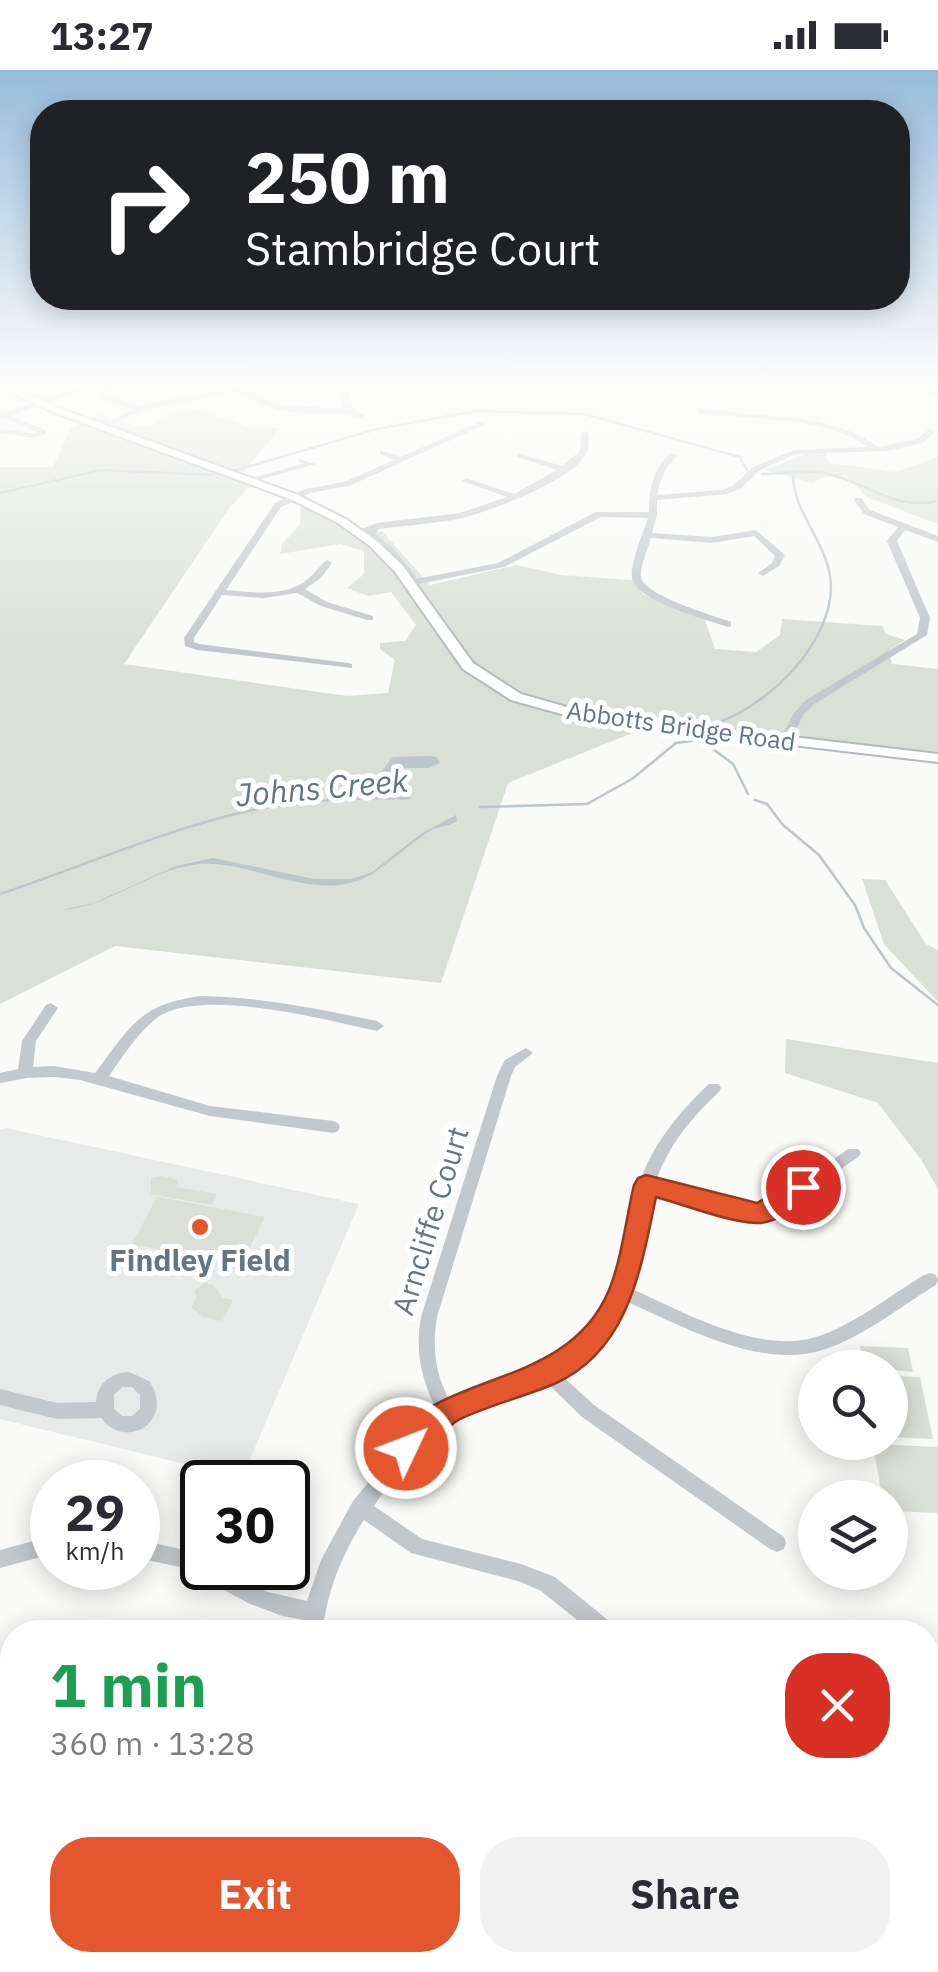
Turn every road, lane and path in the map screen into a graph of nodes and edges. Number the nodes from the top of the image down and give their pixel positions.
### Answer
1 (237, 475) edge
2 (256, 475) edge
3 (261, 475) edge
4 (368, 475) edge
5 (552, 475) edge
6 (661, 475) edge
7 (750, 475) edge
8 (246, 478) junction
9 (466, 481) dead end
10 (277, 490) junction
11 (298, 495) junction
12 (515, 497) junction
13 (656, 498) junction
14 (858, 500) dead end
15 (411, 508) dead end
16 (652, 515) junction
17 (414, 521) junction
18 (378, 526) junction
19 (902, 527) junction
20 (358, 532) junction
21 (647, 535) junction
22 (938, 540) edge
23 (328, 563) dead end
24 (763, 572) dead end
25 (415, 581) junction
26 (299, 590) junction
27 (218, 592) junction
28 (370, 618) dead end
29 (932, 618) edge
30 (728, 624) dead end
31 (348, 666) dead end
32 (785, 740) junction
33 (938, 758) edge
34 (51, 1008) dead end
35 (377, 1026) dead end
36 (526, 1053) dead end
37 (26, 1072) junction
38 (0, 1078) edge
39 (100, 1078) junction
40 (714, 1088) dead end
41 (333, 1127) dead end
42 (853, 1153) dead end
43 (646, 1185) junction
44 (930, 1280) dead end
45 (622, 1292) junction
46 (548, 1373) junction
47 (0, 1396) edge
48 (103, 1410) dead end
49 (446, 1412) junction
50 (360, 1508) junction
51 (777, 1543) dead end
52 (30, 1551) edge
53 (0, 1559) edge
54 (239, 1590) edge
55 (313, 1611) junction
56 (313, 1620) edge
57 (592, 1620) edge

1 - 8 main road, Abbotts Bridge Road
2 - 8 street
3 - 10 main road, Abbotts Bridge Road
4 - 11 street
5 - 12 street
6 - 13 street
7 - 13 street
8 - 10 main road, Abbotts Bridge Road
9 - 12 street
10 - 11 main road, Abbotts Bridge Road
11 - 20 main road, Abbotts Bridge Road
11 - 27 street
12 - 17 street
13 - 16 street
14 - 19 street
15 - 17 street
16 - 21 street
16 - 25 street
17 - 18 street
18 - 20 street
18 - 25 street, Abbotts Bridge Road
19 - 22 street
19 - 29 street
20 - 25 main road, Abbotts Bridge Road
21 - 24 street
21 - 30 street
23 - 26 street
25 - 32 main road, Abbotts Bridge Road
26 - 27 street
26 - 28 street
27 - 31 street
29 - 32 street
32 - 33 main road, Abbotts Bridge Road
34 - 37 street
35 - 39 street
36 - 49 street, Arncliffe Court
37 - 38 street
37 - 39 street
39 - 41 street
40 - 43 street
42 - 43 street
43 - 45 street
44 - 45 street
45 - 46 street
46 - 49 street
46 - 51 street
47 - 48 street
49 - 50 street
50 - 55 street
50 - 57 street
52 - 53 street
54 - 55 street
55 - 56 street

